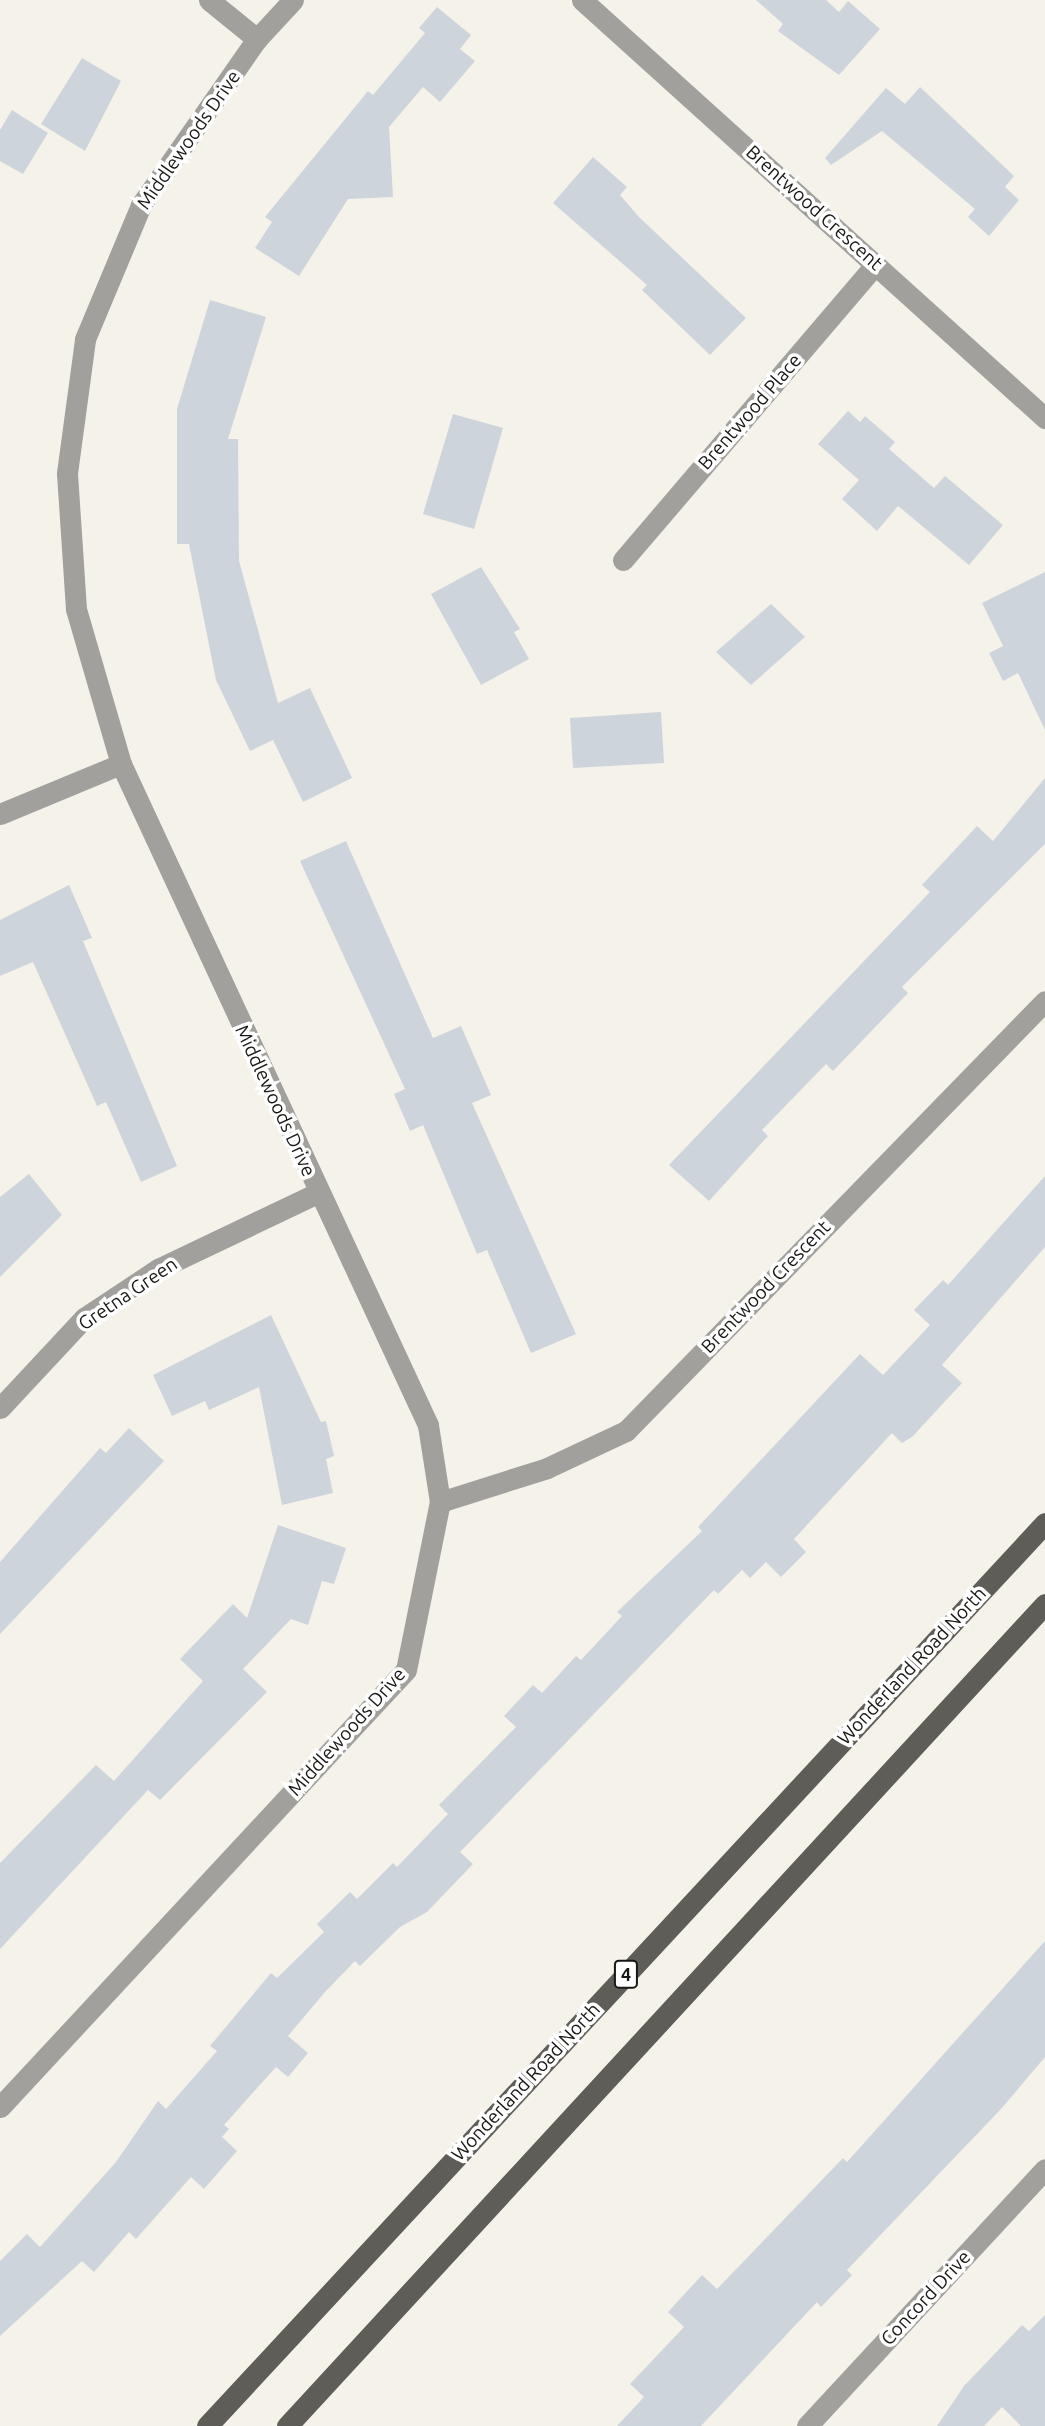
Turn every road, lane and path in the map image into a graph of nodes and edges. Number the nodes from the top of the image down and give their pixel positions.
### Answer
1 (209, 0) edge
2 (293, 0) edge
3 (582, 0) edge
4 (257, 39) junction
5 (876, 264) junction
6 (1045, 418) edge
7 (623, 560) dead end
8 (121, 764) junction
9 (0, 814) edge
10 (1045, 1000) edge
11 (317, 1193) junction
12 (0, 1408) edge
13 (440, 1502) junction
14 (1045, 1523) edge
15 (1045, 1604) edge
16 (0, 2107) edge
17 (1045, 2169) edge
18 (207, 2426) edge
19 (287, 2426) edge
20 (807, 2426) edge

1 - 4 street
2 - 4 street, Middlewoods Drive
3 - 5 street, Brentwood Crescent
4 - 8 street, Middlewoods Drive
5 - 6 street, Brentwood Crescent
5 - 7 street, Brentwood Place
8 - 9 street
8 - 11 street, Middlewoods Drive
10 - 13 street, Brentwood Crescent
11 - 12 street, Gretna Green
11 - 13 street, Middlewoods Drive
13 - 16 street, Middlewoods Drive
14 - 18 main road, Wonderland Road North / 4
15 - 19 main road
17 - 20 street, Concord Drive

